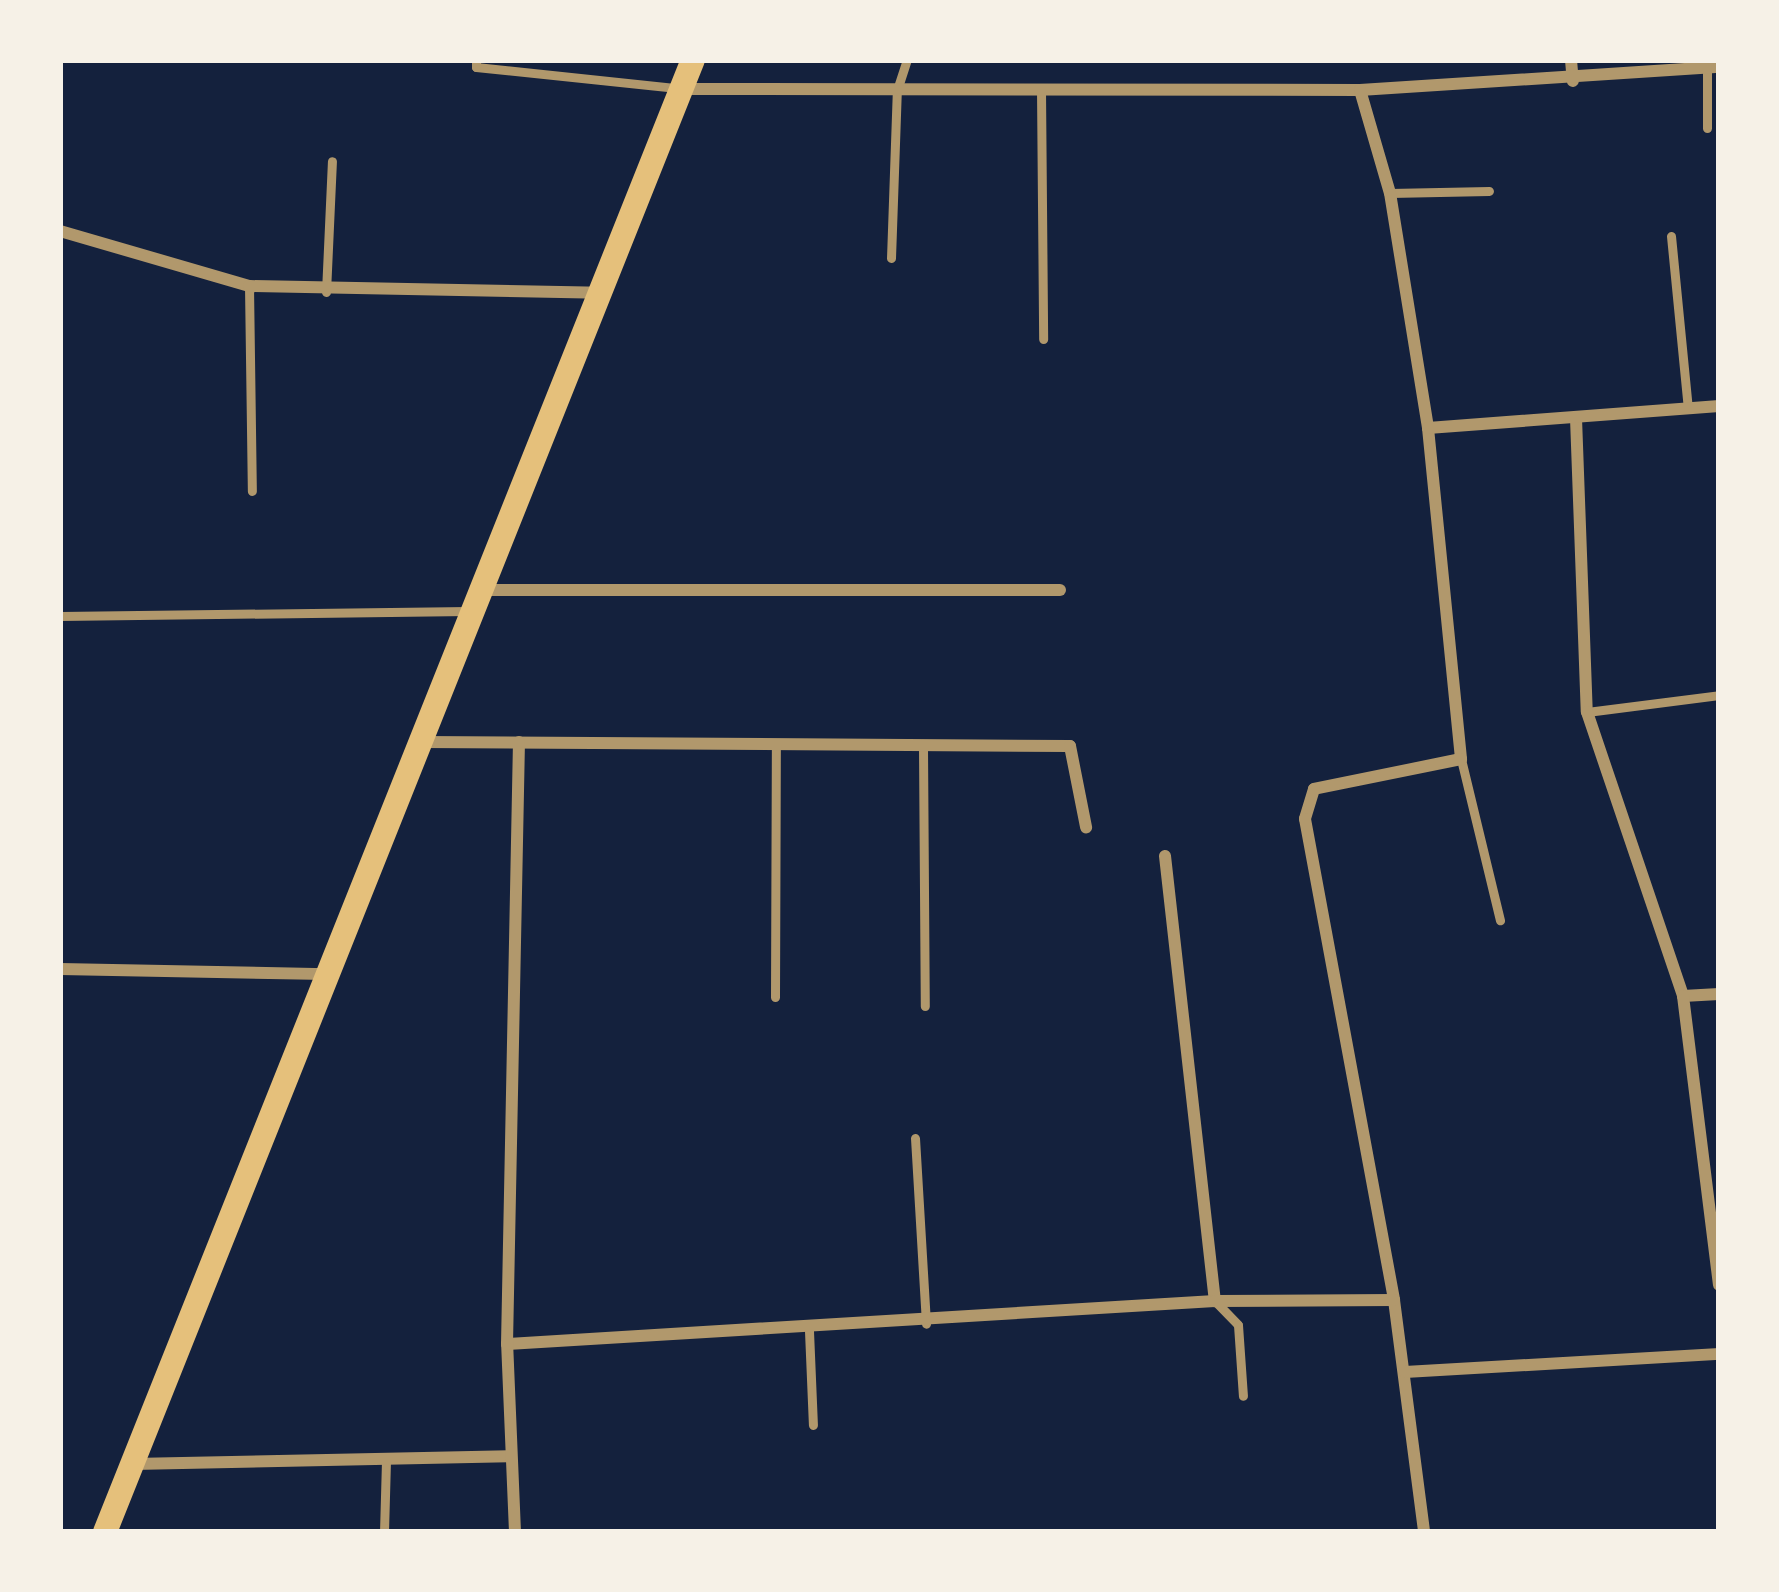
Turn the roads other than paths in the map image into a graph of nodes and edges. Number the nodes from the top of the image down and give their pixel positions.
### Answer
1 (476, 60) edge
2 (693, 60) edge
3 (907, 60) edge
4 (1571, 60) edge
5 (1713, 67) edge
6 (1573, 81) junction
7 (682, 89) junction
8 (897, 90) junction
9 (1041, 90) junction
10 (1360, 90) junction
11 (1707, 128) dead end
12 (332, 161) dead end
13 (1489, 191) dead end
14 (1390, 193) junction
15 (60, 231) edge
16 (1671, 236) dead end
17 (891, 258) dead end
18 (249, 286) junction
19 (326, 292) junction
20 (600, 293) junction
21 (1043, 339) dead end
22 (1719, 406) edge
23 (1688, 408) junction
24 (1576, 418) junction
25 (1428, 428) junction
26 (252, 491) dead end
27 (1060, 590) dead end
28 (477, 600) junction
29 (60, 616) edge
30 (1719, 695) edge
31 (1587, 712) junction
32 (421, 742) junction
33 (519, 742) junction
34 (776, 743) junction
35 (923, 748) junction
36 (1461, 759) junction
37 (1086, 827) dead end
38 (1165, 856) dead end
39 (1500, 920) dead end
40 (60, 969) edge
41 (328, 974) junction
42 (1719, 994) edge
43 (1683, 996) junction
44 (775, 998) dead end
45 (925, 1006) dead end
46 (915, 1138) dead end
47 (1719, 1285) edge
48 (1394, 1300) junction
49 (1215, 1301) junction
50 (926, 1324) junction
51 (809, 1331) junction
52 (507, 1344) junction
53 (1719, 1354) edge
54 (1405, 1372) junction
55 (1244, 1396) dead end
56 (813, 1425) dead end
57 (508, 1456) junction
58 (386, 1460) junction
59 (131, 1464) junction
60 (104, 1532) edge
61 (384, 1532) edge
62 (515, 1532) edge
63 (1424, 1532) edge

1 - 7 lane
2 - 7 main road
3 - 8 lane
4 - 6 street
5 - 6 street
5 - 11 lane
6 - 10 street
7 - 8 street
7 - 20 main road
8 - 9 street
8 - 17 lane
9 - 10 street
9 - 21 lane
10 - 14 street
12 - 19 lane
13 - 14 lane
14 - 25 street
15 - 18 street
16 - 23 lane
18 - 19 street
18 - 26 lane
19 - 20 street
20 - 28 main road
22 - 23 street
23 - 24 street
24 - 25 street
24 - 31 street
25 - 36 street
27 - 28 street
28 - 29 lane
28 - 32 main road
30 - 31 lane
31 - 43 street
32 - 33 street
32 - 41 main road
33 - 34 street
33 - 52 street
34 - 35 street
34 - 44 lane
35 - 37 street
35 - 45 lane
36 - 39 lane
36 - 48 street
38 - 49 street
40 - 41 street
41 - 59 main road
42 - 43 street
43 - 47 street
46 - 50 lane
48 - 49 street
48 - 54 street
49 - 50 street
49 - 55 lane
50 - 51 street
51 - 52 street
51 - 56 lane
52 - 57 street
53 - 54 street
54 - 63 street
57 - 58 street
57 - 62 street
58 - 59 street
58 - 61 lane
59 - 60 main road

